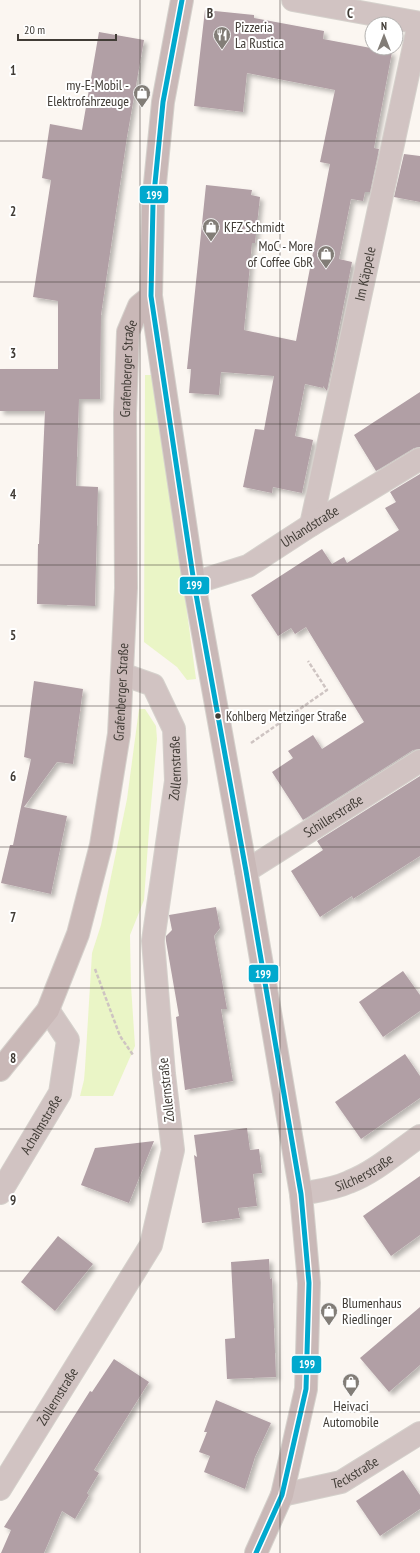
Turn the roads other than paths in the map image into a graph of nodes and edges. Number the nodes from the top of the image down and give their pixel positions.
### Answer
1 (182, 0) edge
2 (293, 0) edge
3 (419, 23) edge
4 (151, 296) junction
5 (420, 459) edge
6 (311, 525) junction
7 (194, 583) junction
8 (122, 674) junction
9 (420, 761) edge
10 (246, 871) junction
11 (48, 1010) junction
12 (0, 1070) edge
13 (420, 1136) edge
14 (0, 1193) edge
15 (301, 1194) junction
16 (420, 1433) edge
17 (0, 1489) edge
18 (282, 1495) junction
19 (256, 1553) edge

1 - 4 main road
2 - 3 street
3 - 6 street, Im Käppele
4 - 7 main road
4 - 8 main road, Grafenberger Straße
5 - 6 street, Uhlandstraße
6 - 7 street, Uhlandstraße
7 - 10 main road
8 - 11 main road, Grafenberger Straße
8 - 17 street, Zollernstraße
9 - 10 street, Schillerstraße
10 - 15 main road
11 - 12 main road, Grafenberger Straße
11 - 14 street, Achalmstraße
13 - 15 street, Silcherstraße
15 - 18 main road
16 - 18 street, Teckstraße
18 - 19 main road

